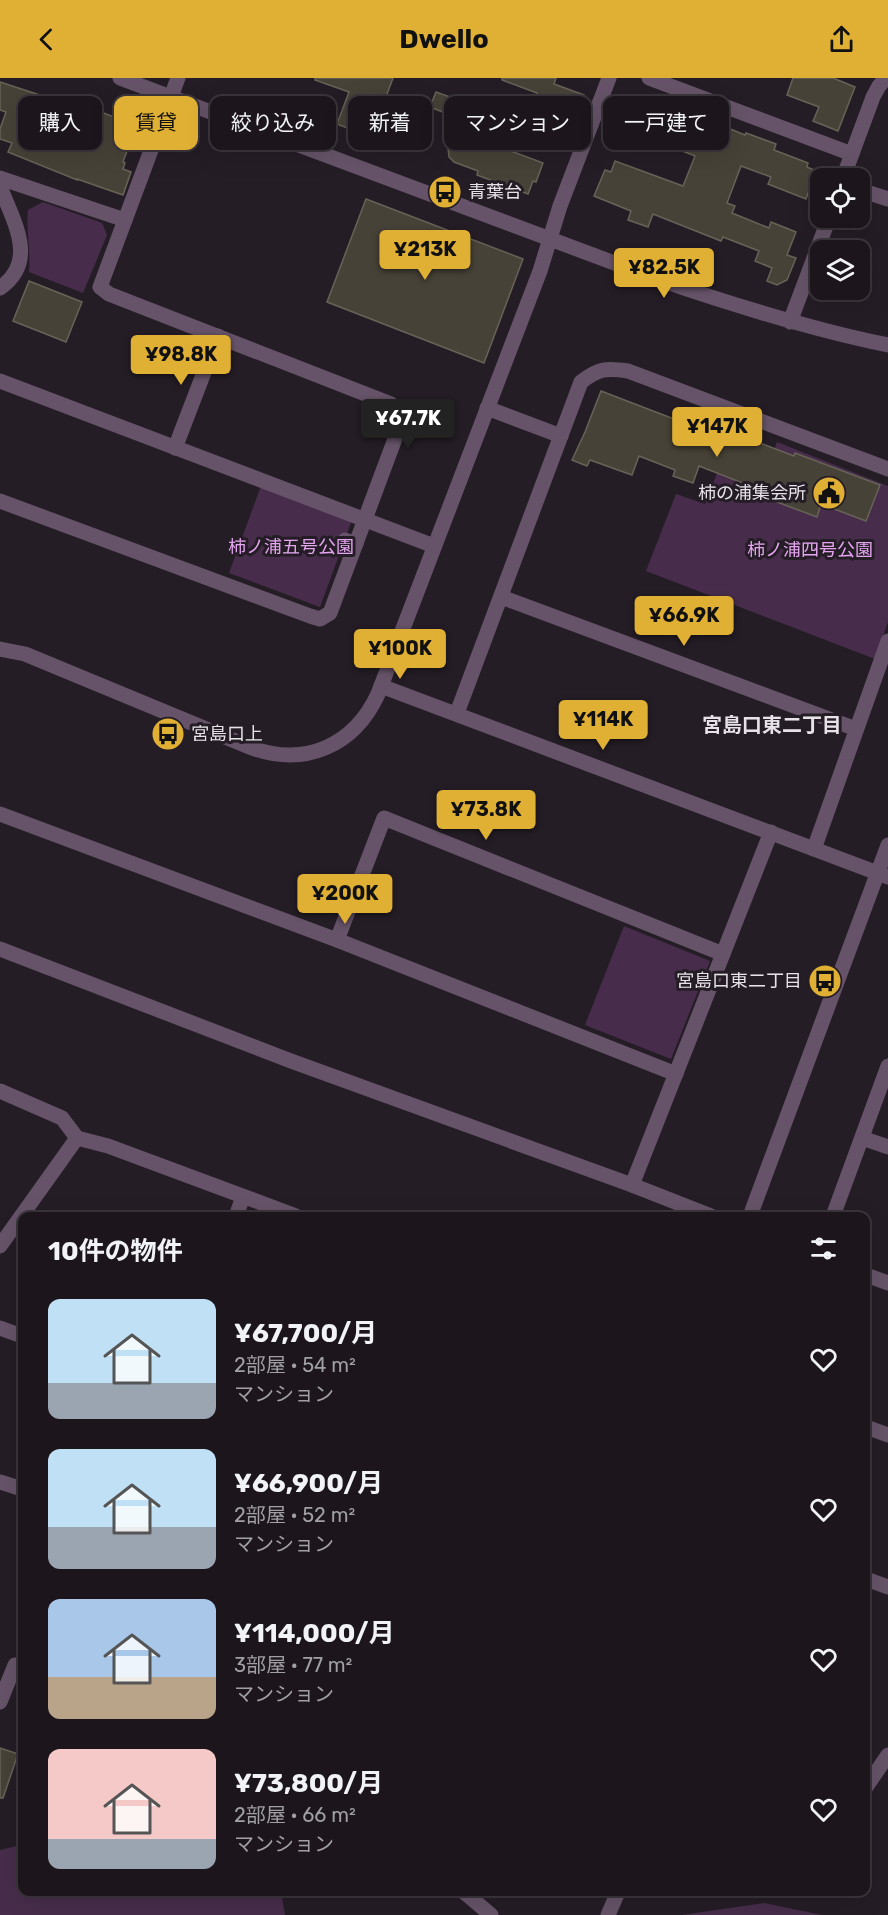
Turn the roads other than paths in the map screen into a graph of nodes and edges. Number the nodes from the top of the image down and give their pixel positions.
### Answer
1 (120, 78) edge
2 (178, 78) edge
3 (609, 78) edge
4 (650, 78) edge
5 (886, 78) edge
6 (171, 96) joint
7 (198, 106) edge
8 (151, 150) edge
9 (852, 154) junction
10 (847, 168) edge
11 (0, 178) edge
12 (0, 186) edge
13 (870, 193) edge
14 (888, 199) edge
15 (125, 220) junction
16 (825, 228) edge
17 (551, 239) junction
18 (0, 288) edge
19 (790, 322) junction
20 (218, 336) junction
21 (888, 345) edge
22 (0, 381) edge
23 (487, 408) junction
24 (561, 436) junction
25 (175, 448) junction
26 (888, 469) edge
27 (0, 501) edge
28 (364, 519) junction
29 (434, 546) junction
30 (501, 597) junction
31 (888, 641) edge
32 (0, 649) edge
33 (381, 686) junction
34 (457, 713) junction
35 (856, 729) junction
36 (0, 814) edge
37 (771, 832) junction
38 (888, 845) edge
39 (814, 849) junction
40 (883, 875) edge
41 (337, 940) junction
42 (0, 949) edge
43 (723, 954) junction
44 (888, 1066) edge
45 (676, 1074) junction
46 (0, 1091) edge
47 (77, 1138) junction
48 (862, 1138) junction
49 (888, 1147) edge
50 (632, 1185) junction
51 (243, 1197) junction
52 (24, 1212) edge
53 (237, 1212) edge
54 (285, 1212) edge
55 (701, 1212) edge
56 (752, 1212) edge
57 (834, 1212) edge
58 (18, 1221) edge
59 (0, 1246) edge
60 (870, 1276) edge
61 (888, 1283) edge
62 (0, 1328) edge
63 (18, 1335) edge
64 (870, 1428) edge
65 (888, 1435) edge
66 (0, 1482) edge
67 (18, 1488) edge
68 (870, 1580) edge
69 (888, 1587) edge
70 (15, 1665) dead end
71 (0, 1702) edge
72 (888, 1755) edge
73 (870, 1781) edge
74 (469, 1896) edge
75 (616, 1896) edge
76 (491, 1915) edge
77 (609, 1915) edge

1 - 6 street
2 - 6 street
3 - 17 street
4 - 9 street
5 - 9 street
7 - 17 street
8 - 15 street
9 - 10 street
11 - 15 street
12 - 18 street
13 - 14 street
15 - 20 street
16 - 19 street
17 - 19 street
17 - 23 street
19 - 21 street
20 - 25 street
20 - 28 street
22 - 25 street
23 - 24 street
23 - 29 street
24 - 26 street
24 - 30 street
25 - 28 street
27 - 28 street
28 - 29 street
29 - 33 street
30 - 34 street
30 - 35 street
31 - 35 street
32 - 33 street
33 - 34 street
34 - 37 street
35 - 39 street
36 - 41 street
37 - 39 street
37 - 43 street
38 - 40 street
39 - 40 street
40 - 56 street
41 - 43 street
41 - 45 street
42 - 50 street
43 - 45 street
44 - 48 street
45 - 50 street
46 - 47 street
47 - 51 street
47 - 52 street
48 - 49 street
48 - 57 street
50 - 55 street
51 - 53 street
51 - 54 street
58 - 59 street
60 - 61 street
62 - 63 street
64 - 65 street
66 - 67 street
68 - 69 street
70 - 71 street
72 - 73 street
74 - 76 street
75 - 77 street

